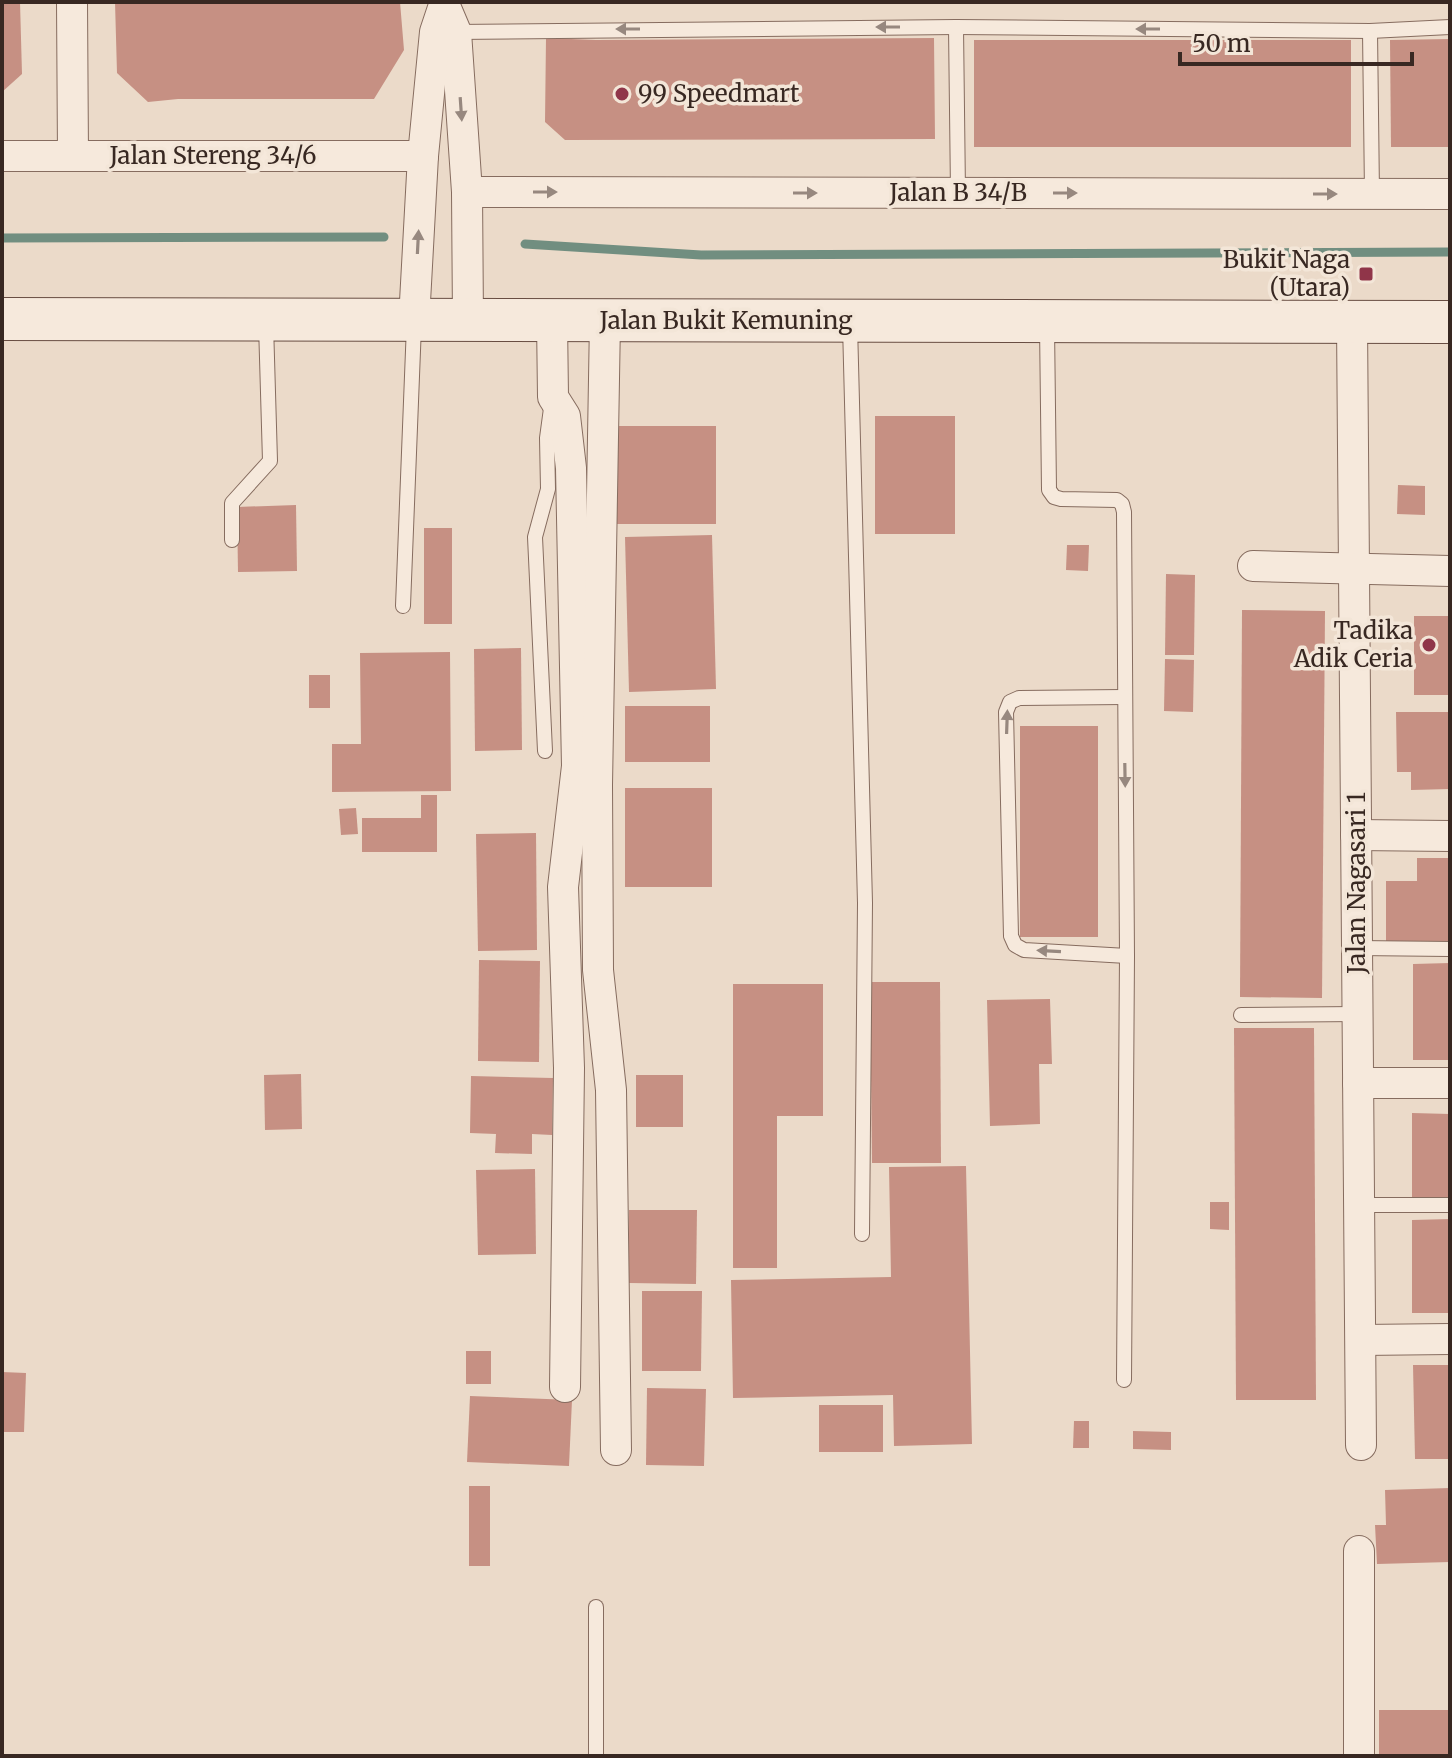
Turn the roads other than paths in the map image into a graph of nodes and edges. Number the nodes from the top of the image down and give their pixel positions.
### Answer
1 (72, 2) edge
2 (445, 18) edge
3 (956, 27) junction
4 (1450, 27) edge
5 (1370, 31) junction
6 (2, 156) edge
7 (73, 156) junction
8 (423, 156) junction
9 (467, 192) junction
10 (958, 193) junction
11 (1372, 194) junction
12 (1450, 194) edge
13 (2, 319) edge
14 (266, 320) junction
15 (414, 320) junction
16 (468, 320) junction
17 (552, 320) junction
18 (605, 321) junction
19 (850, 321) junction
20 (1047, 321) junction
21 (1352, 322) junction
22 (1450, 322) edge
23 (553, 397) junction
24 (232, 540) dead end
25 (1253, 566) dead end
26 (1354, 569) junction
27 (1450, 571) edge
28 (403, 606) dead end
29 (1124, 697) junction
30 (545, 751) dead end
31 (1356, 835) junction
32 (1450, 836) edge
33 (1357, 948) junction
34 (1450, 949) edge
35 (1127, 956) junction
36 (1358, 1014) junction
37 (1241, 1015) dead end
38 (1358, 1083) junction
39 (1450, 1083) edge
40 (1359, 1205) junction
41 (1450, 1205) edge
42 (862, 1234) dead end
43 (1450, 1339) edge
44 (1361, 1340) junction
45 (1124, 1380) dead end
46 (565, 1387) dead end
47 (1361, 1445) dead end
48 (616, 1450) dead end
49 (1359, 1551) dead end
50 (596, 1607) dead end
51 (596, 1756) edge
52 (1359, 1756) edge

1 - 7 street
3 -> 2 lane
2 - 8 street
2 -> 9 street
5 -> 3 lane
3 - 10 lane
4 - 5 lane
5 - 11 lane
6 - 7 street, Jalan Stereng 34/6
7 - 8 street, Jalan Stereng 34/6
15 -> 8 street
9 -> 10 street, Jalan B 34/B
9 - 16 street
10 -> 11 street, Jalan B 34/B
11 - 12 street, Jalan B 34/B
13 - 14 main road, Jalan Bukit Kemuning
14 - 15 main road, Jalan Bukit Kemuning
14 - 24 lane
15 - 16 main road, Jalan Bukit Kemuning
15 - 28 lane
16 - 17 main road, Jalan Bukit Kemuning
17 - 18 main road, Jalan Bukit Kemuning
17 - 23 street
18 - 19 main road, Jalan Bukit Kemuning
18 - 48 street
19 - 20 main road, Jalan Bukit Kemuning
19 - 42 lane
20 - 21 main road, Jalan Bukit Kemuning
20 - 29 lane
21 - 22 main road, Jalan Bukit Kemuning
21 - 26 street, Jalan Nagasari 1
23 - 30 lane
23 - 46 street
25 - 26 street
26 - 27 street
26 - 31 street, Jalan Nagasari 1
29 -> 35 lane
35 -> 29 lane
31 - 32 street
31 - 33 street, Jalan Nagasari 1
33 - 34 lane
33 - 36 street, Jalan Nagasari 1
35 - 45 lane
36 - 37 lane
36 - 38 street, Jalan Nagasari 1
38 - 39 street
38 - 40 street, Jalan Nagasari 1
40 - 41 lane
40 - 44 street, Jalan Nagasari 1
43 - 44 street
44 - 47 street, Jalan Nagasari 1
49 - 52 street
50 - 51 lane

